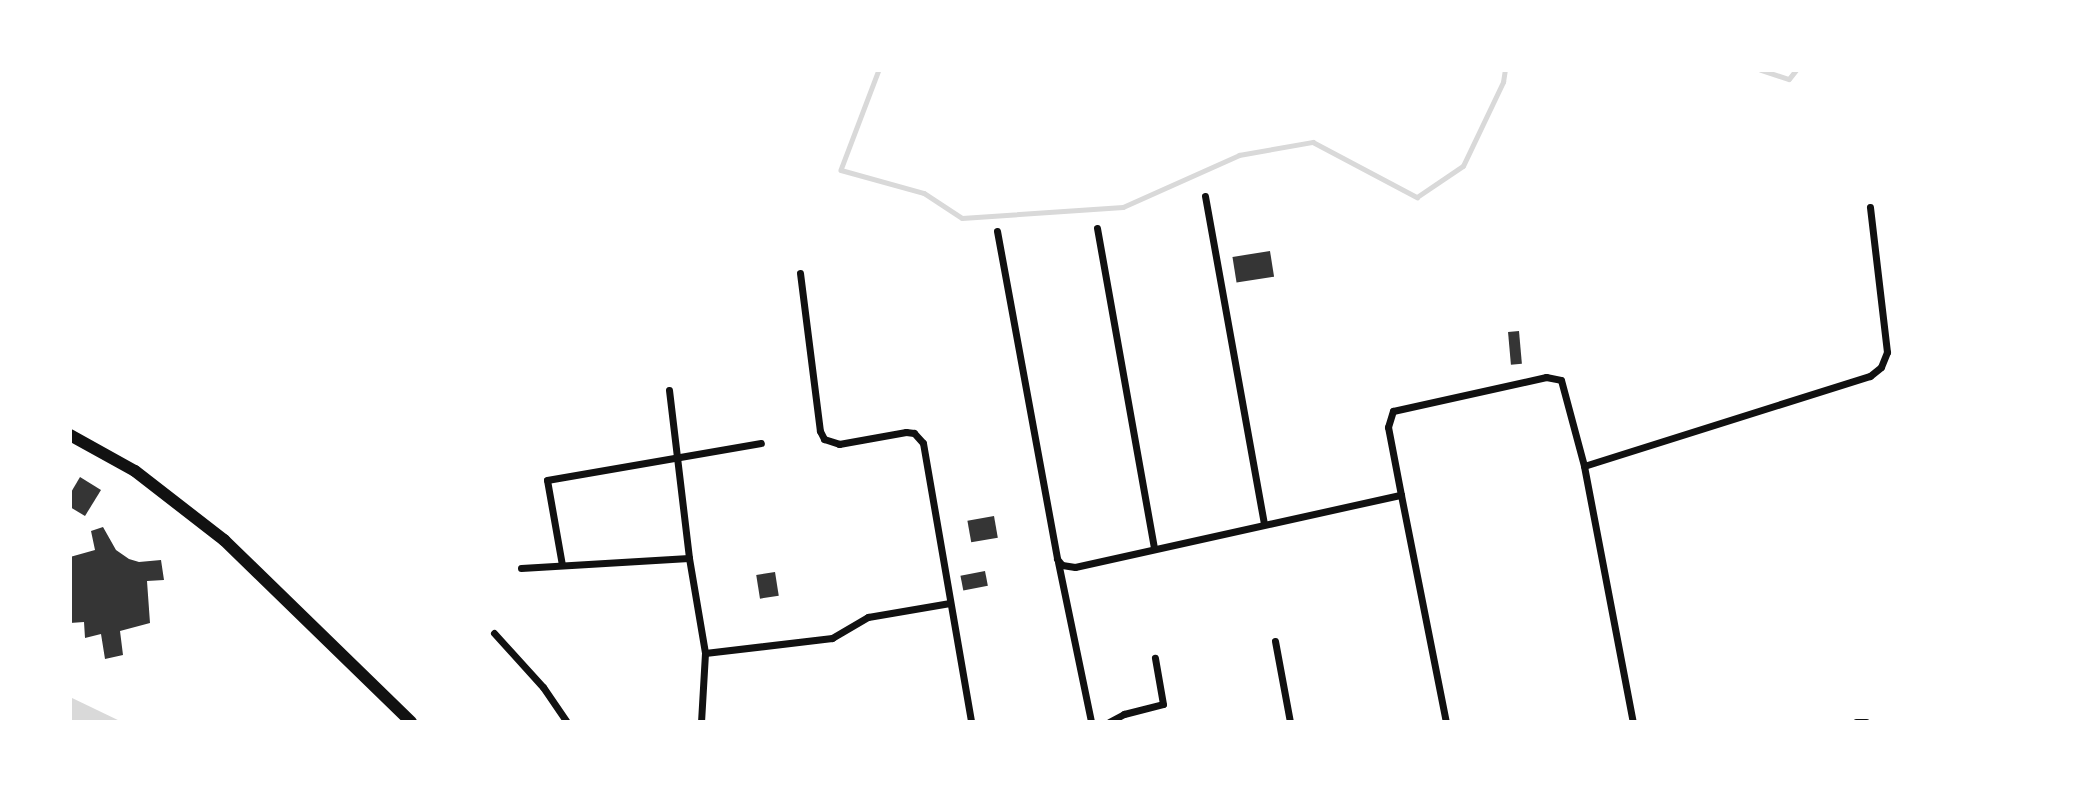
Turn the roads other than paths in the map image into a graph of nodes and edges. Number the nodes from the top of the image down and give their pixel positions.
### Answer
1 (1205, 196) dead end
2 (1870, 207) dead end
3 (1097, 229) dead end
4 (998, 231) dead end
5 (800, 273) dead end
6 (669, 390) dead end
7 (70, 435) edge
8 (761, 443) dead end
9 (677, 459) junction
10 (1584, 466) junction
11 (1401, 495) junction
12 (1264, 524) junction
13 (1154, 548) junction
14 (689, 558) junction
15 (1057, 559) junction
16 (562, 565) junction
17 (521, 568) dead end
18 (950, 603) junction
19 (494, 633) dead end
20 (1275, 641) dead end
21 (705, 653) junction
22 (1154, 658) dead end
23 (411, 722) edge
24 (567, 722) edge
25 (701, 722) edge
26 (971, 722) edge
27 (1091, 722) edge
28 (1109, 722) edge
29 (1290, 722) edge
30 (1446, 722) edge
31 (1633, 722) edge
32 (1856, 722) edge
33 (1866, 722) edge

1 - 12 street
2 - 10 street
3 - 13 street
4 - 15 street
5 - 18 street
6 - 9 street
7 - 23 main road
8 - 9 street
9 - 14 street
9 - 16 street
10 - 11 street
10 - 31 street
11 - 12 street
11 - 30 street
12 - 13 street
13 - 15 street
14 - 16 street
14 - 21 street
15 - 27 street
16 - 17 street
18 - 21 street
18 - 26 street
19 - 24 street
20 - 29 street
21 - 25 street
22 - 28 street
32 - 33 street

